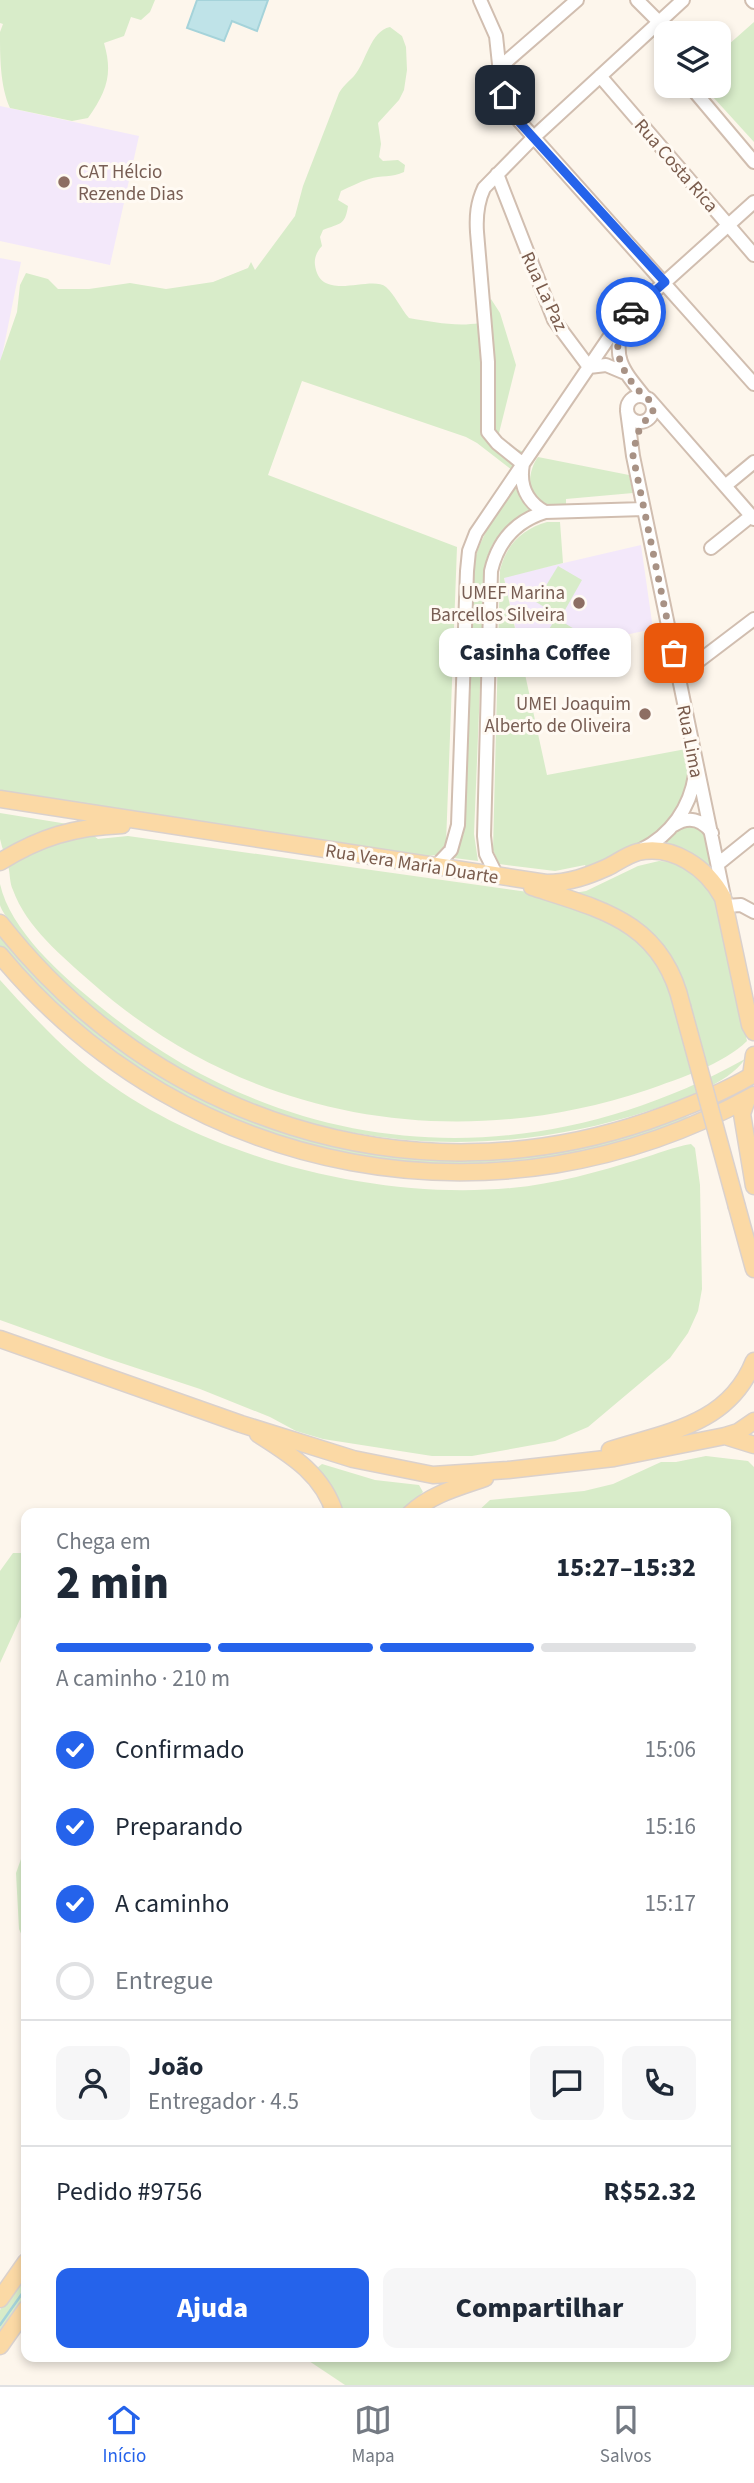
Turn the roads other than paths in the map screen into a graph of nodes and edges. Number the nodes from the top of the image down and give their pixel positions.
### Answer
1 (480, 0) edge
2 (577, 0) edge
3 (637, 0) edge
4 (683, 0) edge
5 (658, 21) edge
6 (660, 21) edge
7 (654, 27) edge
8 (500, 67) junction
9 (600, 76) junction
10 (700, 98) edge
11 (534, 137) junction
12 (754, 162) edge
13 (497, 174) junction
14 (754, 202) edge
15 (729, 225) junction
16 (754, 254) edge
17 (665, 282) junction
18 (624, 319) junction
19 (589, 367) junction
20 (625, 373) junction
21 (754, 384) edge
22 (647, 397) junction
23 (628, 406) junction
24 (646, 420) junction
25 (675, 429) junction
26 (633, 456) junction
27 (754, 462) edge
28 (523, 464) junction
29 (726, 486) junction
30 (644, 509) junction
31 (545, 512) junction
32 (753, 518) edge
33 (711, 548) dead end
34 (754, 619) edge
35 (679, 676) junction
36 (696, 768) junction
37 (0, 799) edge
38 (673, 825) junction
39 (183, 828) junction
40 (712, 833) junction
41 (754, 835) edge
42 (636, 852) junction
43 (0, 862) edge
44 (718, 864) junction
45 (436, 866) junction
46 (497, 876) junction
47 (726, 906) junction
48 (754, 912) edge
49 (0, 922) edge
50 (0, 955) edge
51 (753, 1031) edge
52 (754, 1055) edge
53 (752, 1075) edge
54 (750, 1097) edge
55 (754, 1186) edge
56 (754, 1269) edge
57 (0, 1339) edge
58 (754, 1361) edge
59 (754, 1421) edge
60 (241, 1424) junction
61 (725, 1436) junction
62 (754, 1445) edge
63 (572, 1464) junction
64 (508, 1470) junction
65 (332, 1508) edge
66 (418, 1508) edge
67 (21, 2269) edge
68 (0, 2299) edge
69 (21, 2316) edge
70 (0, 2346) edge

1 - 8 street
2 - 8 street
3 - 5 street
4 - 6 street
7 - 9 street
8 - 11 street
9 - 11 street
9 - 15 street, Rua Costa Rica
10 - 12 street
11 - 13 street
11 - 17 street
13 - 19 street, Rua La Paz
13 - 28 street
14 - 15 street
15 - 16 street, Rua Costa Rica
15 - 17 street
17 - 18 street
17 - 21 street
18 - 19 street
18 - 20 street
19 - 20 street
19 - 28 street
20 - 22 street
20 - 23 street
22 - 23 street
22 - 24 street
22 - 25 street
23 - 24 street
23 - 26 street, Rua Lima
24 - 25 street
24 - 26 street, Rua Lima
25 - 29 street
26 - 30 street, Rua Lima
27 - 29 street
28 - 31 street
28 - 45 street
29 - 32 street
30 - 31 street
30 - 35 street, Rua Lima
31 - 46 street
32 - 33 street
34 - 35 street
35 - 36 street, Rua Lima
36 - 38 street, Rua Vera Maria Duarte
36 - 40 street, Rua Lima
37 - 39 main road
38 - 40 street
38 - 42 street, Rua Vera Maria Duarte
39 - 43 main road
39 - 45 main road, Rua Vera Maria Duarte
40 - 44 street, Rua Lima
41 - 44 street
42 - 46 main road, Rua Vera Maria Duarte
42 - 47 main road
44 - 47 street, Rua Lima
45 - 46 main road, Rua Vera Maria Duarte
46 - 56 main road, bridge
47 - 48 street
47 - 51 main road, Rua Lima
49 - 53 main road
50 - 54 main road
52 - 53 main road
54 - 55 main road
57 - 60 main road
58 - 63 main road
59 - 61 main road
60 - 64 main road
60 - 65 main road
61 - 62 main road
61 - 63 main road
63 - 64 main road
64 - 66 main road
67 - 68 main road
69 - 70 main road

